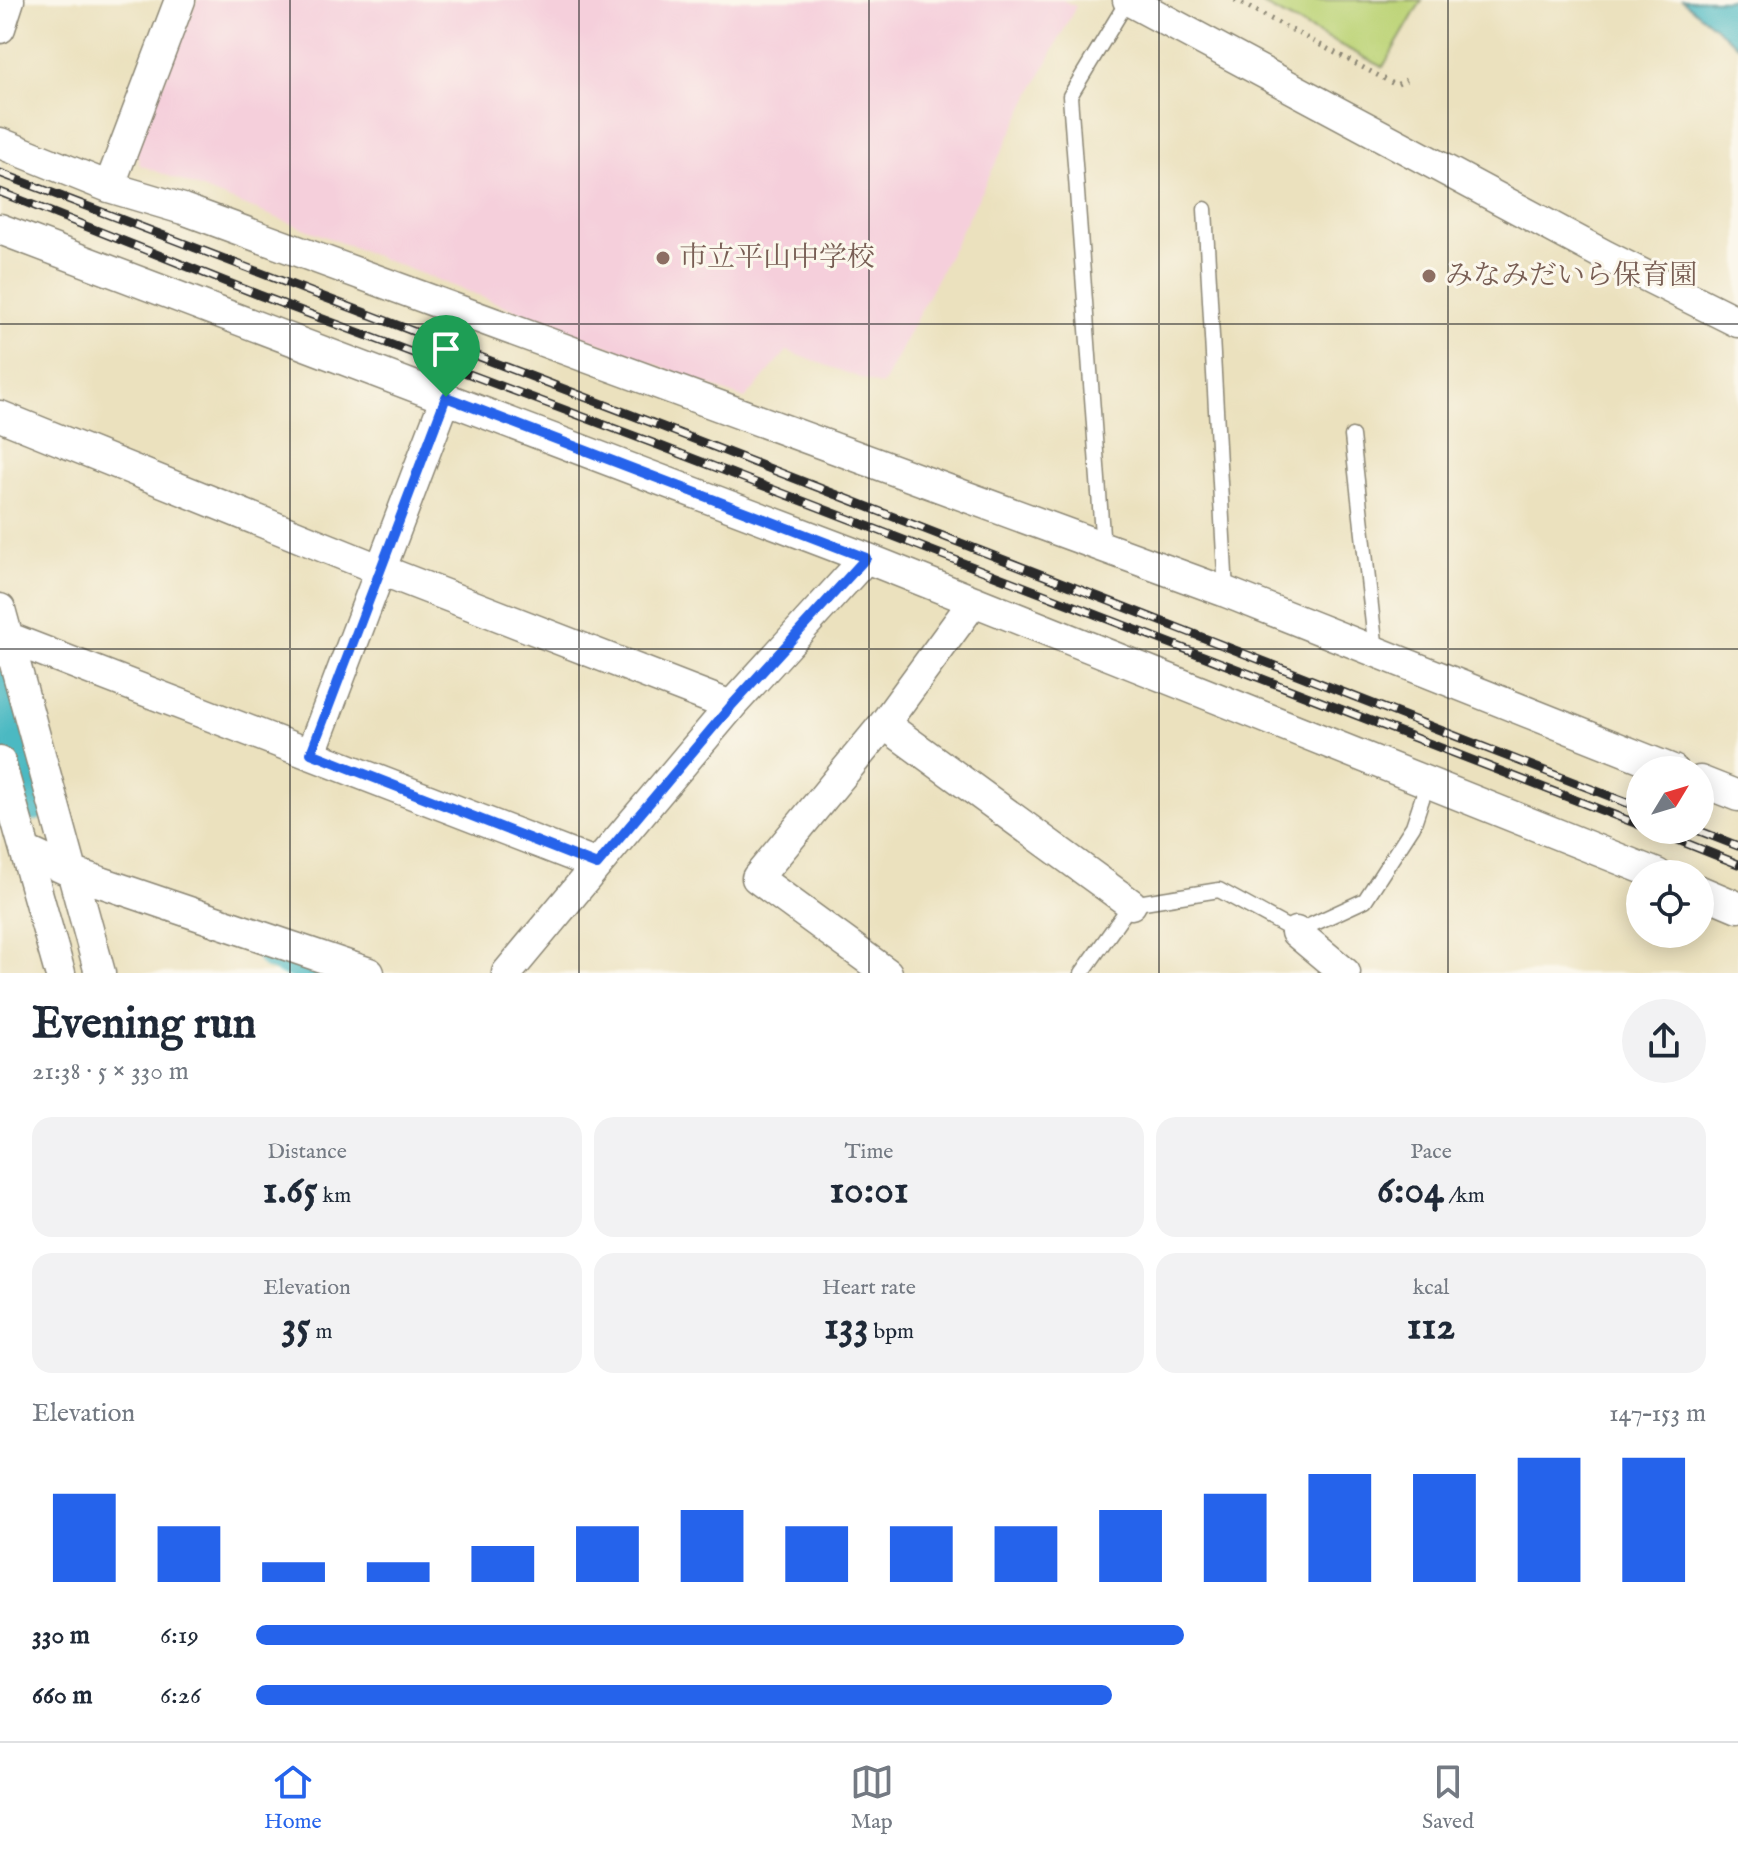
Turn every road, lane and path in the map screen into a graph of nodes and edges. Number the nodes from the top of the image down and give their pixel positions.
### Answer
1 (9, 0) edge
2 (180, 0) edge
3 (1128, 0) edge
4 (1235, 0) edge
5 (0, 28) edge
6 (1406, 80) dead end
7 (0, 143) edge
8 (109, 187) junction
9 (1205, 209) dead end
10 (0, 229) edge
11 (1738, 322) edge
12 (446, 397) junction
13 (0, 416) edge
14 (1352, 436) dead end
15 (1103, 548) junction
16 (866, 558) junction
17 (381, 570) junction
18 (1226, 592) junction
19 (974, 601) junction
20 (0, 609) edge
21 (4, 638) edge
22 (1376, 651) junction
23 (731, 706) junction
24 (884, 724) junction
25 (311, 753) junction
26 (1638, 756) edge
27 (0, 762) edge
28 (1428, 781) junction
29 (1714, 787) edge
30 (1738, 796) edge
31 (26, 851) junction
32 (1626, 861) edge
33 (597, 865) junction
34 (71, 872) junction
35 (1714, 897) edge
36 (1131, 904) junction
37 (1738, 907) edge
38 (1296, 932) junction
39 (60, 973) edge
40 (100, 973) edge
41 (369, 973) edge
42 (507, 973) edge
43 (887, 973) edge
44 (1082, 973) edge
45 (1345, 973) edge

1 - 5 street
2 - 8 street
3 - 11 street
3 - 15 lane
4 - 6 path
7 - 8 street
8 - 15 street
9 - 18 lane
10 - 12 street
12 - 16 street
12 - 17 street
13 - 17 street
14 - 22 lane
15 - 18 street
16 - 19 street
16 - 23 street
17 - 23 street
17 - 25 street
18 - 22 street
19 - 24 street
19 - 28 street
20 - 21 street
21 - 25 street
21 - 34 street
22 - 26 street
23 - 33 street
24 - 36 street
24 - 43 street
25 - 33 street
27 - 31 street
28 - 32 street
28 - 38 lane
29 - 30 street
31 - 34 street
31 - 39 street
33 - 42 street
34 - 40 street
34 - 41 street
35 - 37 street
36 - 38 lane
36 - 44 lane
38 - 45 street

